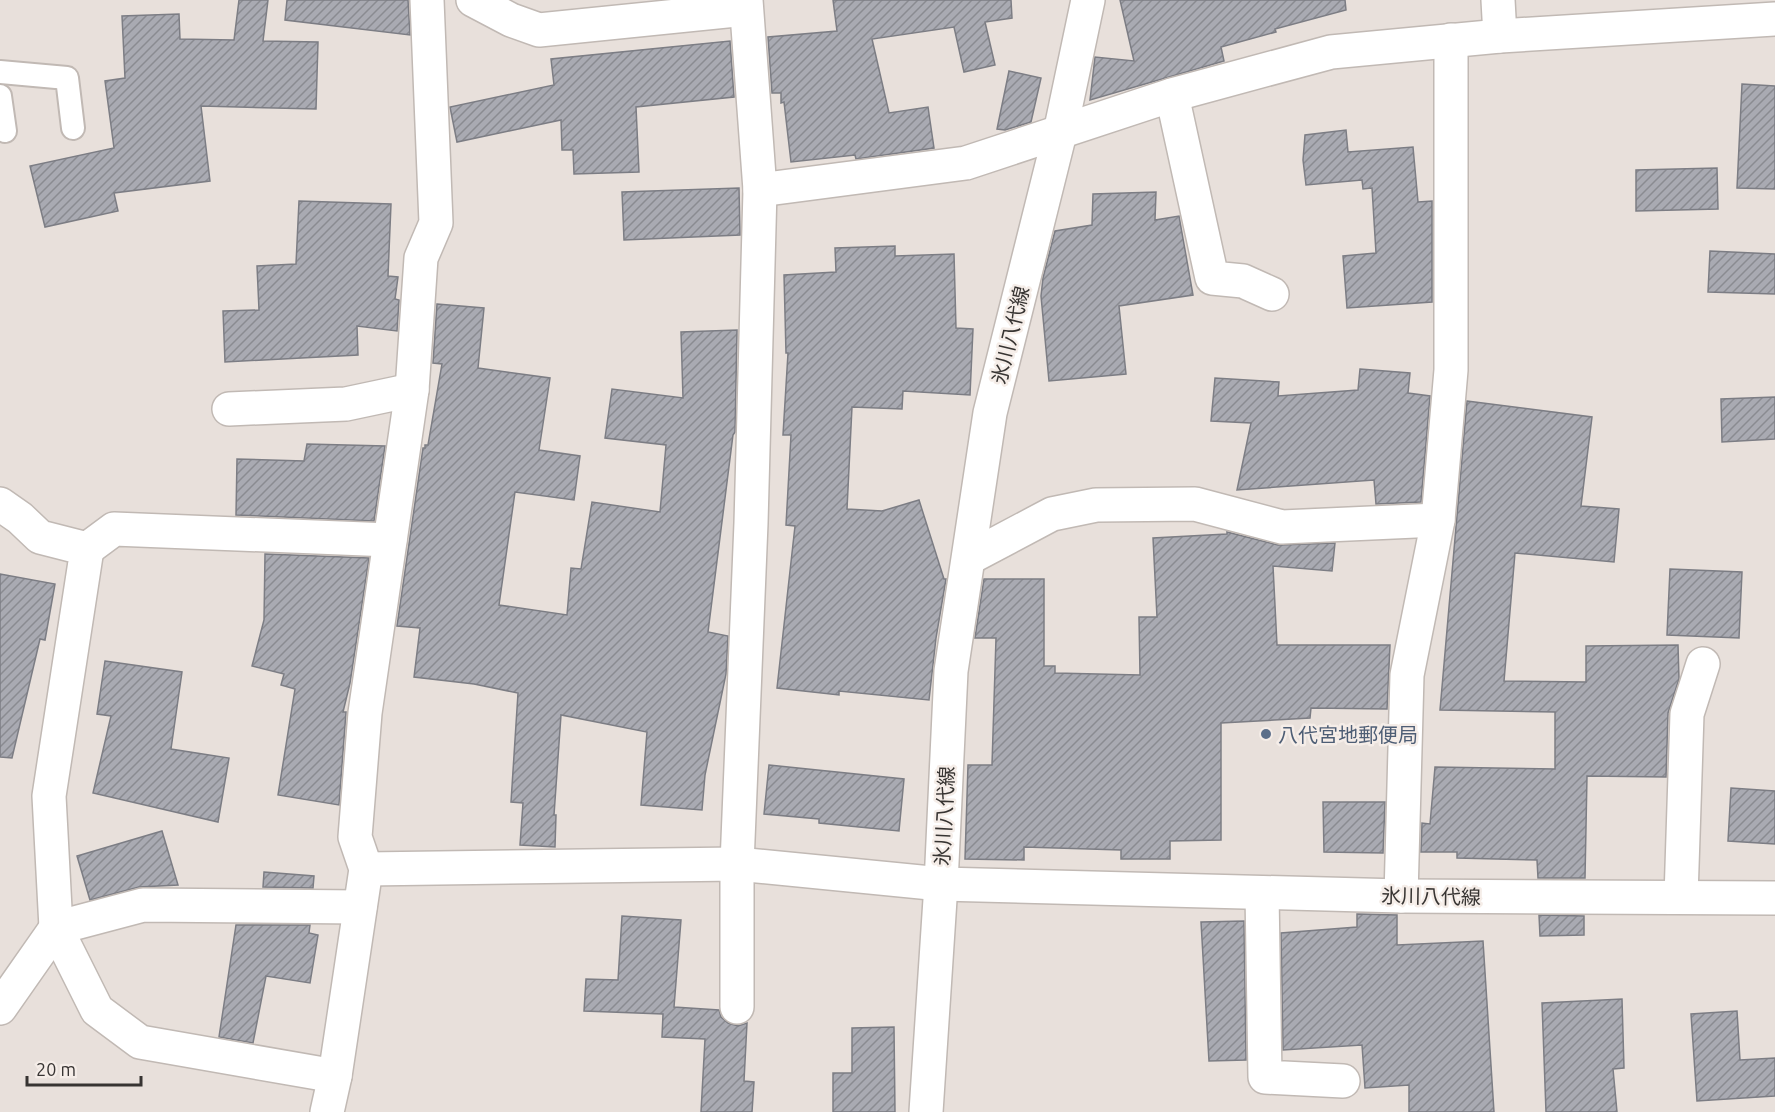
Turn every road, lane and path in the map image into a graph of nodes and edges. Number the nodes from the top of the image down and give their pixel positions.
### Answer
1 (428, 0) edge
2 (473, 0) edge
3 (1088, 0) edge
4 (1498, 0) edge
5 (746, 4) edge
6 (1775, 19) edge
7 (1500, 36) junction
8 (1451, 40) junction
9 (0, 72) edge
10 (1172, 95) junction
11 (0, 96) edge
12 (73, 128) dead end
13 (5, 131) dead end
14 (1060, 133) junction
15 (760, 190) junction
16 (1272, 294) dead end
17 (412, 390) junction
18 (229, 409) dead end
19 (0, 504) edge
20 (1438, 520) junction
21 (390, 540) junction
22 (87, 549) junction
23 (969, 558) junction
24 (1703, 664) dead end
25 (737, 864) junction
26 (366, 869) junction
27 (941, 884) junction
28 (1262, 892) junction
29 (1401, 896) junction
30 (1681, 897) junction
31 (1775, 898) edge
32 (360, 907) junction
33 (56, 928) junction
34 (737, 1007) dead end
35 (0, 1008) edge
36 (335, 1076) junction
37 (1343, 1081) dead end
38 (327, 1112) edge
39 (926, 1112) edge

1 - 17 street
2 - 5 street
3 - 14 street, 氷川八代線
4 - 7 street
5 - 15 street
6 - 7 street
7 - 8 street
8 - 10 street
8 - 20 street
9 - 12 lane
10 - 14 street
10 - 16 street
11 - 13 lane
14 - 15 street
14 - 23 street, 氷川八代線
15 - 25 street
17 - 18 street
17 - 21 street
19 - 22 street
20 - 23 street
20 - 29 street
21 - 22 street
21 - 26 street
22 - 33 street
23 - 27 street, 氷川八代線
24 - 30 street
25 - 26 street
25 - 27 street
25 - 34 street
26 - 32 street
27 - 28 street, 氷川八代線
27 - 39 street
28 - 29 street, 氷川八代線
28 - 37 street
29 - 30 street, 氷川八代線
30 - 31 street, 氷川八代線
32 - 33 street
32 - 36 street
33 - 35 street
33 - 36 street
36 - 38 street

